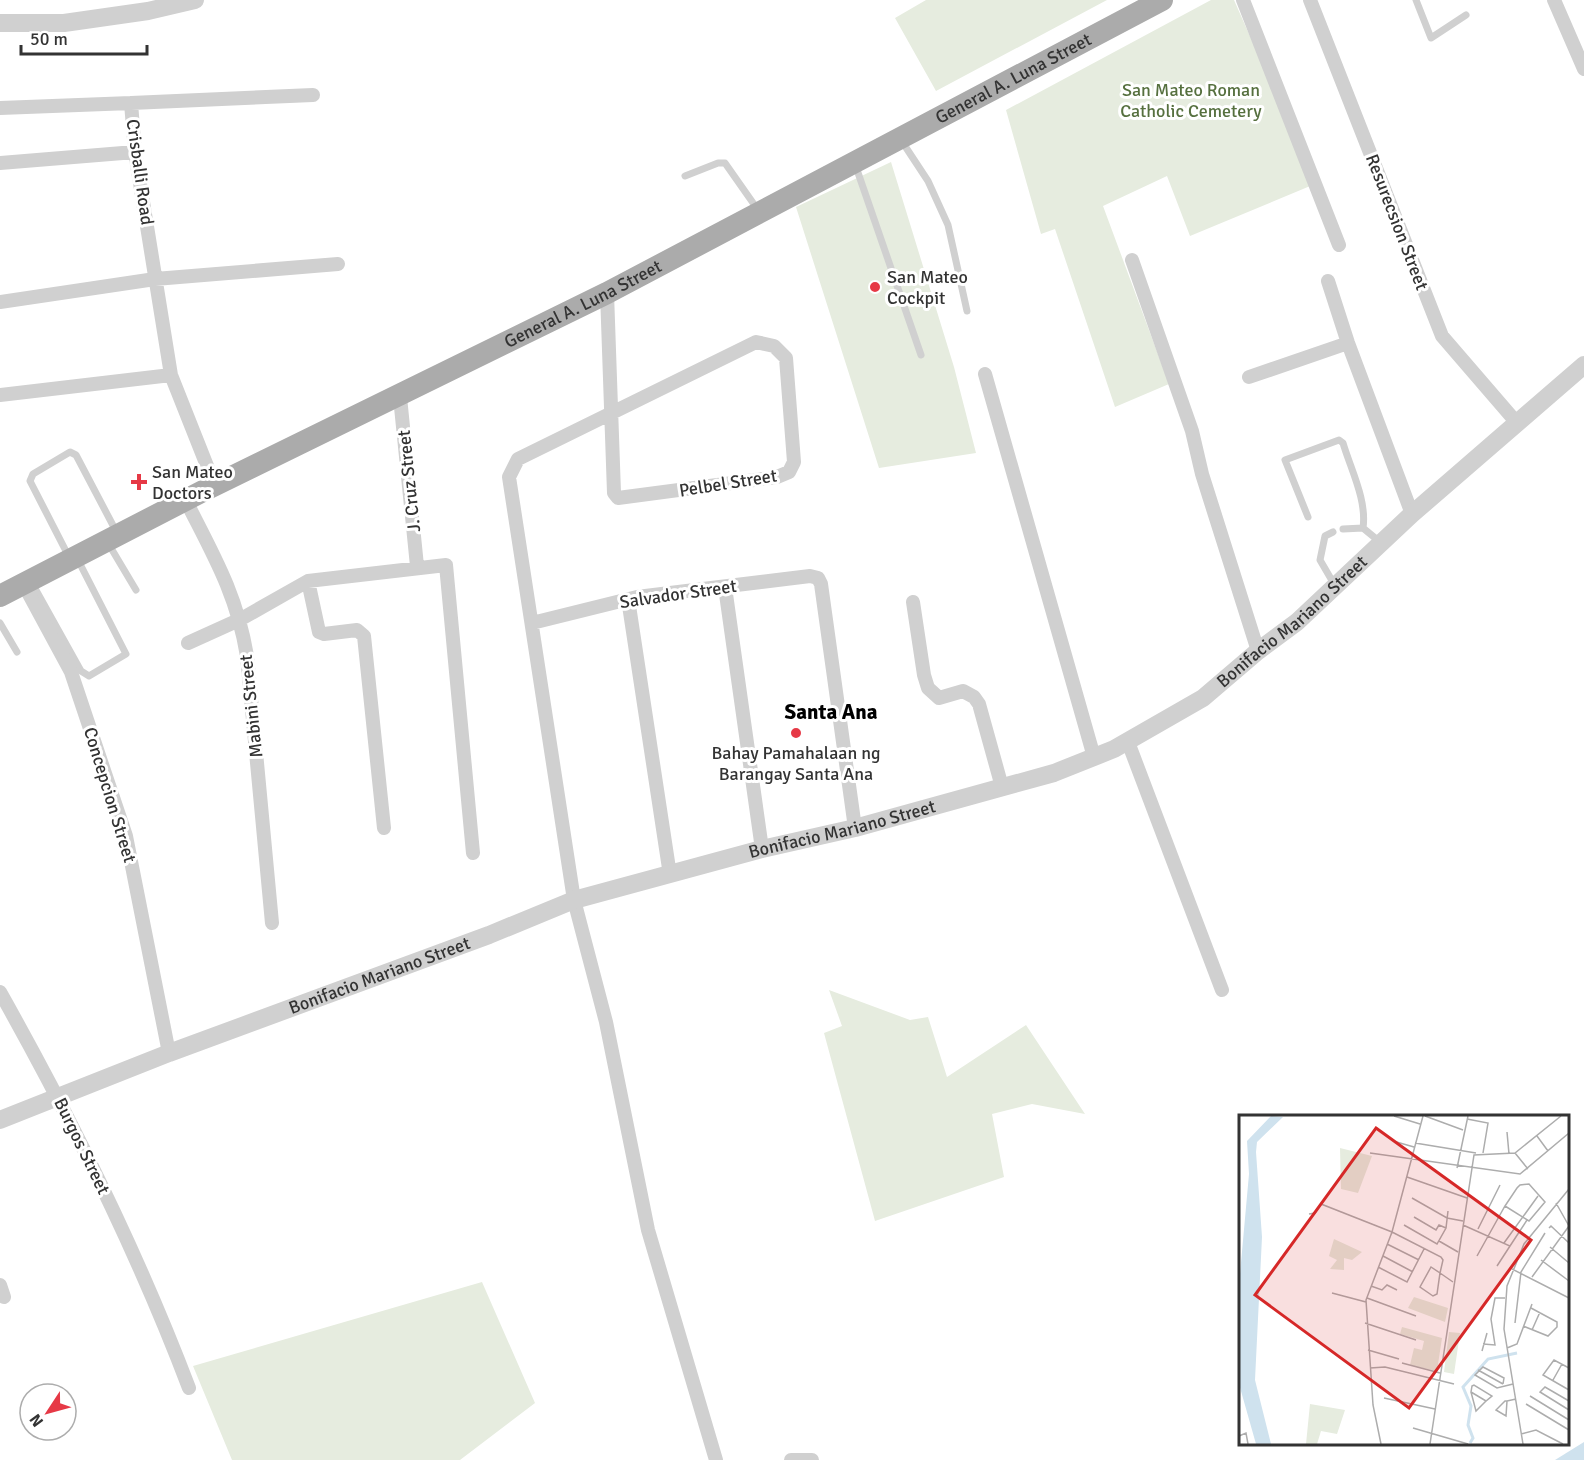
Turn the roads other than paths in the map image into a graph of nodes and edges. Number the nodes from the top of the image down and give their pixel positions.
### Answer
1 (195, 0) edge
2 (1162, 0) edge
3 (1243, 0) edge
4 (1310, 0) edge
5 (1416, 0) edge
6 (1554, 0) edge
7 (1466, 15) dead end
8 (0, 23) edge
9 (1584, 69) edge
10 (314, 95) dead end
11 (131, 102) junction
12 (0, 108) edge
13 (900, 138) junction
14 (135, 152) junction
15 (854, 162) junction
16 (0, 163) edge
17 (685, 176) dead end
18 (759, 212) junction
19 (1339, 245) dead end
20 (1132, 260) dead end
21 (338, 264) dead end
22 (155, 279) junction
23 (1328, 281) dead end
24 (607, 293) junction
25 (0, 302) edge
26 (967, 311) dead end
27 (1348, 343) junction
28 (921, 355) dead end
29 (1584, 365) edge
30 (985, 374) dead end
31 (171, 375) junction
32 (1249, 377) dead end
33 (0, 395) edge
34 (400, 397) junction
35 (610, 415) junction
36 (1517, 423) junction
37 (215, 486) junction
38 (186, 501) junction
39 (1412, 514) junction
40 (1308, 517) dead end
41 (1363, 528) junction
42 (1343, 529) dead end
43 (1333, 532) dead end
44 (112, 538) junction
45 (1380, 543) junction
46 (74, 558) junction
47 (417, 566) junction
48 (308, 581) junction
49 (27, 583) junction
50 (1336, 586) junction
51 (725, 587) junction
52 (136, 590) dead end
53 (0, 596) edge
54 (628, 599) junction
55 (913, 602) dead end
56 (241, 619) junction
57 (0, 623) edge
58 (532, 623) junction
59 (188, 643) dead end
60 (1258, 651) junction
61 (17, 652) dead end
62 (1128, 741) junction
63 (1094, 757) junction
64 (1002, 787) junction
65 (384, 828) dead end
66 (855, 828) junction
67 (762, 849) junction
68 (473, 854) dead end
69 (670, 875) junction
70 (574, 900) junction
71 (272, 923) dead end
72 (1222, 990) dead end
73 (0, 992) edge
74 (169, 1053) junction
75 (60, 1099) junction
76 (0, 1120) edge
77 (189, 1388) dead end
78 (717, 1460) edge
79 (791, 1460) edge
80 (812, 1460) edge

1 - 8 street
2 - 13 main road, General A. Luna Street
3 - 19 street
4 - 36 street, Resurecsion Street
5 - 7 lane
6 - 9 street
10 - 11 street, Crisballi Road
11 - 12 street
11 - 14 street, Crisballi Road
13 - 15 main road, General A. Luna Street
13 - 26 lane
14 - 16 street
14 - 22 street, Crisballi Road
15 - 18 main road, General A. Luna Street
15 - 28 lane
17 - 18 lane
18 - 24 main road, General A. Luna Street
20 - 60 street
21 - 22 street
22 - 25 street
22 - 31 street, Crisballi Road
23 - 27 street
24 - 34 main road, General A. Luna Street
24 - 35 street, Pelbel Street
27 - 32 street
27 - 39 street
29 - 36 street, Bonifacio Mariano Street
30 - 63 street
31 - 33 street
31 - 37 street, Crisballi Road
34 - 37 main road, General A. Luna Street
34 - 47 street, J. Cruz Street
35 - 35 street, Pelbel Street
35 - 58 street, Pelbel Street
36 - 39 street, Bonifacio Mariano Street
37 - 38 main road, General A. Luna Street
38 - 44 main road, General A. Luna Street
38 - 56 street, Mabini Street
39 - 45 street, Bonifacio Mariano Street
40 - 41 lane
41 - 42 lane
41 - 45 lane
43 - 50 lane
44 - 46 main road, General A. Luna Street
44 - 46 lane
44 - 52 lane
45 - 50 street, Bonifacio Mariano Street
46 - 49 main road, General A. Luna Street
46 - 49 lane
47 - 48 street
47 - 68 street
48 - 56 street
48 - 65 street
49 - 53 main road, General A. Luna Street
49 - 74 street, Concepcion Street
50 - 60 street, Bonifacio Mariano Street
51 - 54 street, Salvador Street
51 - 66 street, Salvador Street
51 - 67 street
54 - 58 street, Salvador Street
54 - 69 street
55 - 64 street
56 - 59 street
56 - 71 street, Mabini Street
57 - 61 lane
58 - 70 street, Pelbel Street
60 - 62 street, Bonifacio Mariano Street
62 - 63 street, Bonifacio Mariano Street
62 - 72 street
63 - 64 street, Bonifacio Mariano Street
64 - 66 street, Bonifacio Mariano Street
66 - 67 street, Bonifacio Mariano Street
67 - 69 street, Bonifacio Mariano Street
69 - 70 street, Bonifacio Mariano Street
70 - 74 street, Bonifacio Mariano Street
70 - 78 street, Pelbel Street
73 - 75 street, Burgos Street
74 - 75 street, Bonifacio Mariano Street
75 - 76 street, Bonifacio Mariano Street
75 - 77 street, Burgos Street
79 - 80 street

